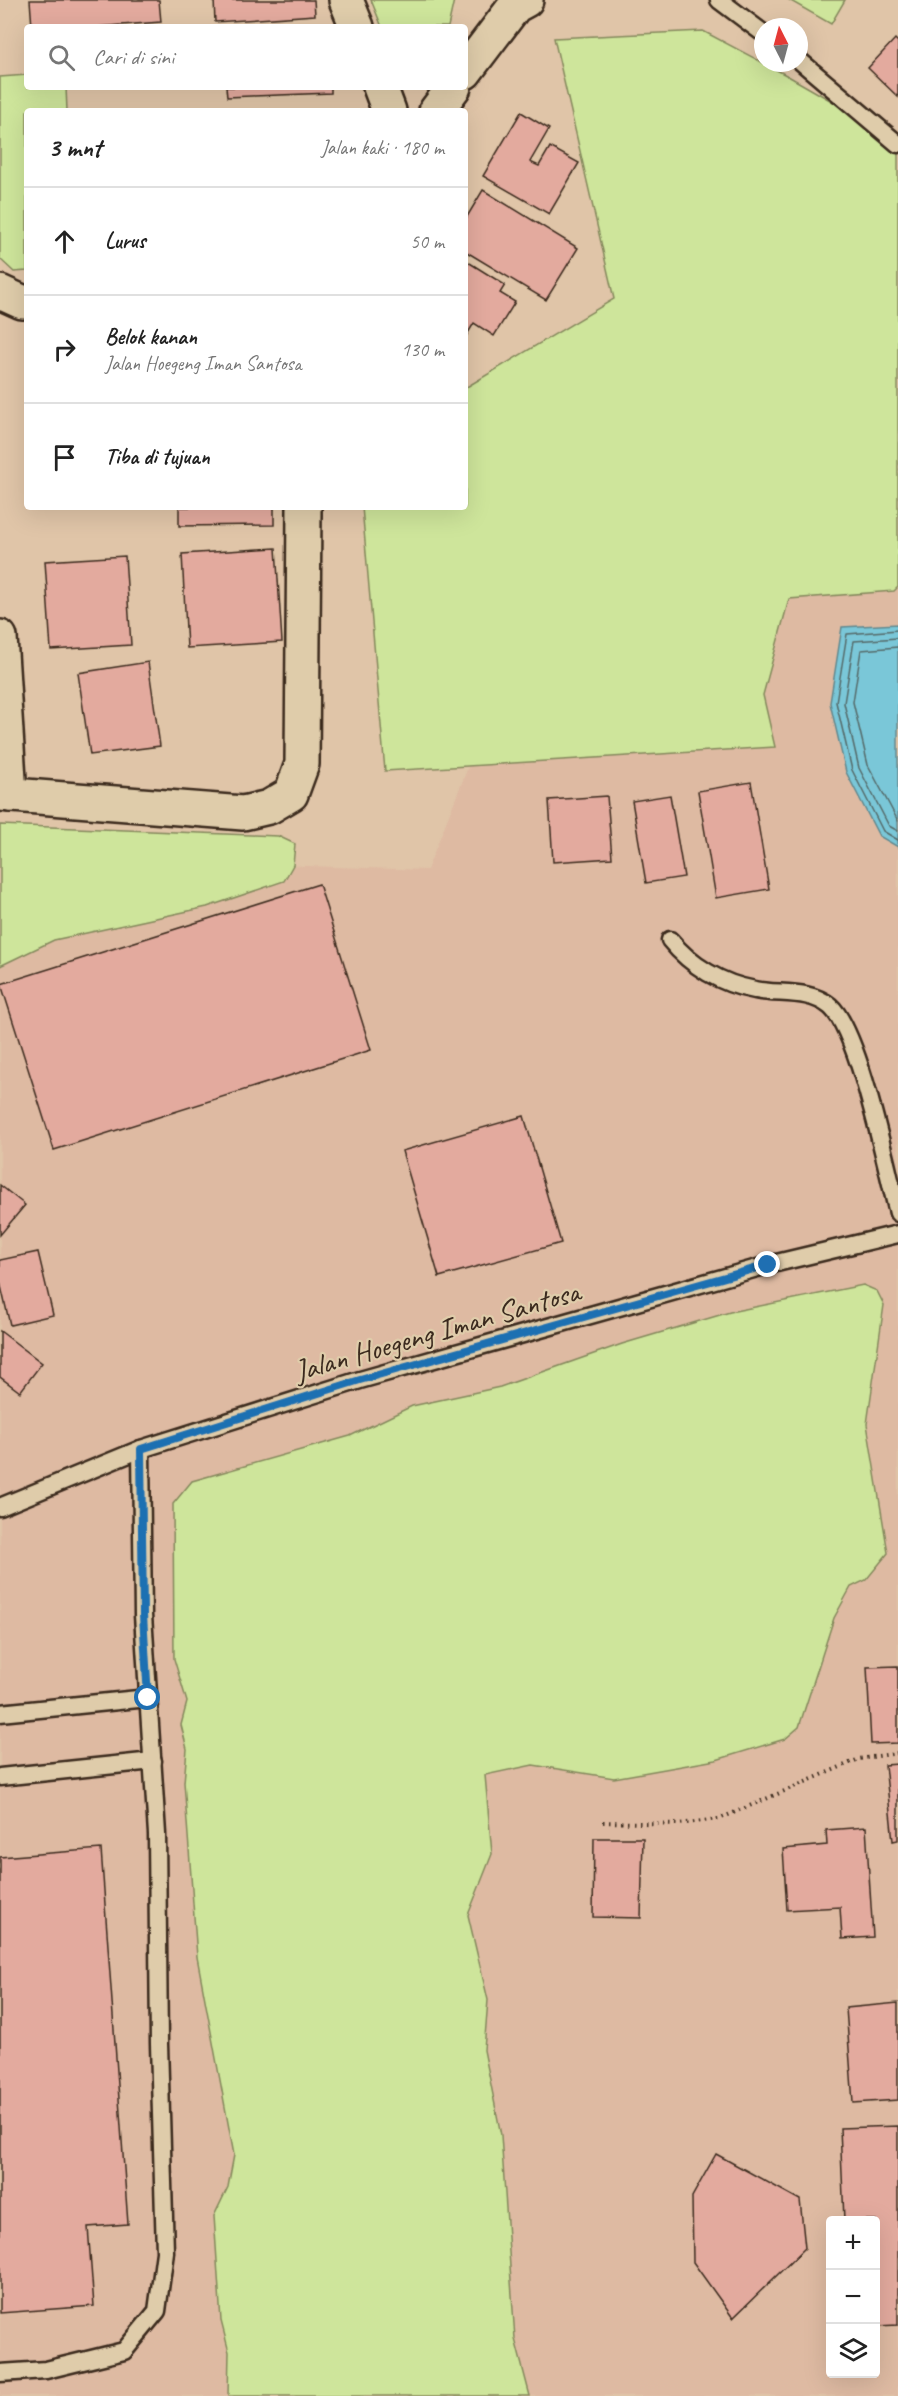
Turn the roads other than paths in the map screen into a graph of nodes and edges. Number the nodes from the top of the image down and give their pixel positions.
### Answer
1 (346, 0) edge
2 (719, 0) edge
3 (518, 2) edge
4 (356, 24) edge
5 (754, 26) edge
6 (468, 68) edge
7 (808, 68) edge
8 (381, 90) edge
9 (452, 90) edge
10 (387, 108) edge
11 (438, 108) edge
12 (898, 144) edge
13 (304, 510) edge
14 (0, 637) edge
15 (5, 794) edge
16 (670, 940) dead end
17 (898, 1214) edge
18 (898, 1234) edge
19 (141, 1449) junction
20 (0, 1507) edge
21 (148, 1698) junction
22 (0, 1713) edge
23 (153, 1761) junction
24 (0, 1777) edge
25 (0, 2373) edge

1 - 4 street
2 - 5 lane
3 - 6 street
7 - 12 lane
8 - 10 street
9 - 11 street
13 - 15 street
14 - 15 street
16 - 17 lane
18 - 19 lane, Jalan Hoegeng Iman Santosa
19 - 20 lane, Jalan Hoegeng Iman Santosa
19 - 21 lane
21 - 22 lane
21 - 23 lane
23 - 24 lane
23 - 25 lane

